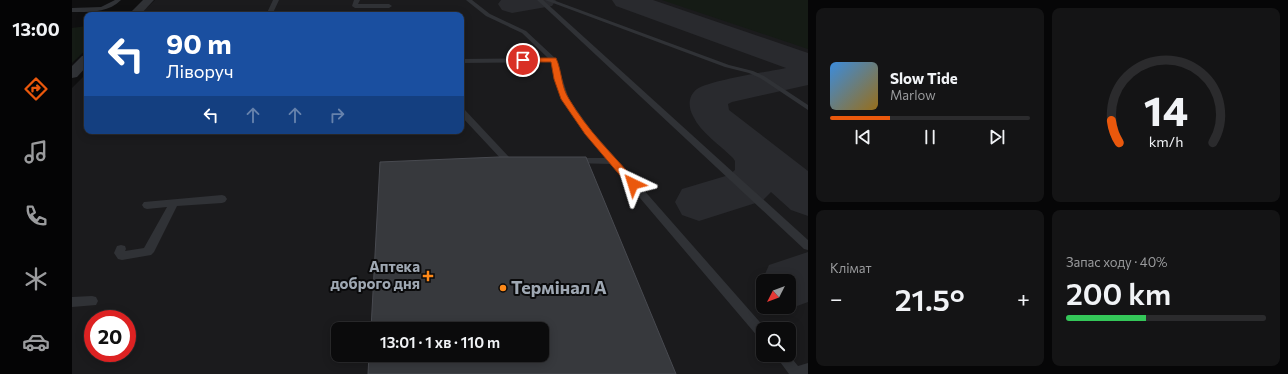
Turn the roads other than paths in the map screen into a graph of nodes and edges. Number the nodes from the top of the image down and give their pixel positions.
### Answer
1 (118, 0) edge
2 (149, 0) edge
3 (276, 0) edge
4 (357, 0) edge
5 (469, 0) edge
6 (540, 0) edge
7 (548, 0) edge
8 (389, 6) dead end
9 (72, 10) edge
10 (137, 12) edge
11 (270, 12) edge
12 (554, 60) junction
13 (464, 61) edge
14 (84, 62) edge
15 (72, 74) edge
16 (808, 108) edge
17 (464, 114) edge
18 (566, 161) edge
19 (613, 161) junction
20 (520, 162) edge
21 (222, 199) dead end
22 (173, 204) junction
23 (146, 205) dead end
24 (808, 246) edge
25 (121, 249) dead end
26 (92, 301) dead end
27 (72, 302) edge
28 (756, 326) edge
29 (789, 362) edge
30 (800, 372) edge

1 - 9 lane
2 - 10 street
3 - 11 lane
4 - 8 lane
5 - 12 lane
6 - 24 lane
7 - 16 lane
12 - 13 lane
12 - 19 lane
14 - 15 street
17 - 20 lane
18 - 19 lane
19 - 28 lane
21 - 22 lane
22 - 23 lane
22 - 25 lane
26 - 27 lane
29 - 30 lane

